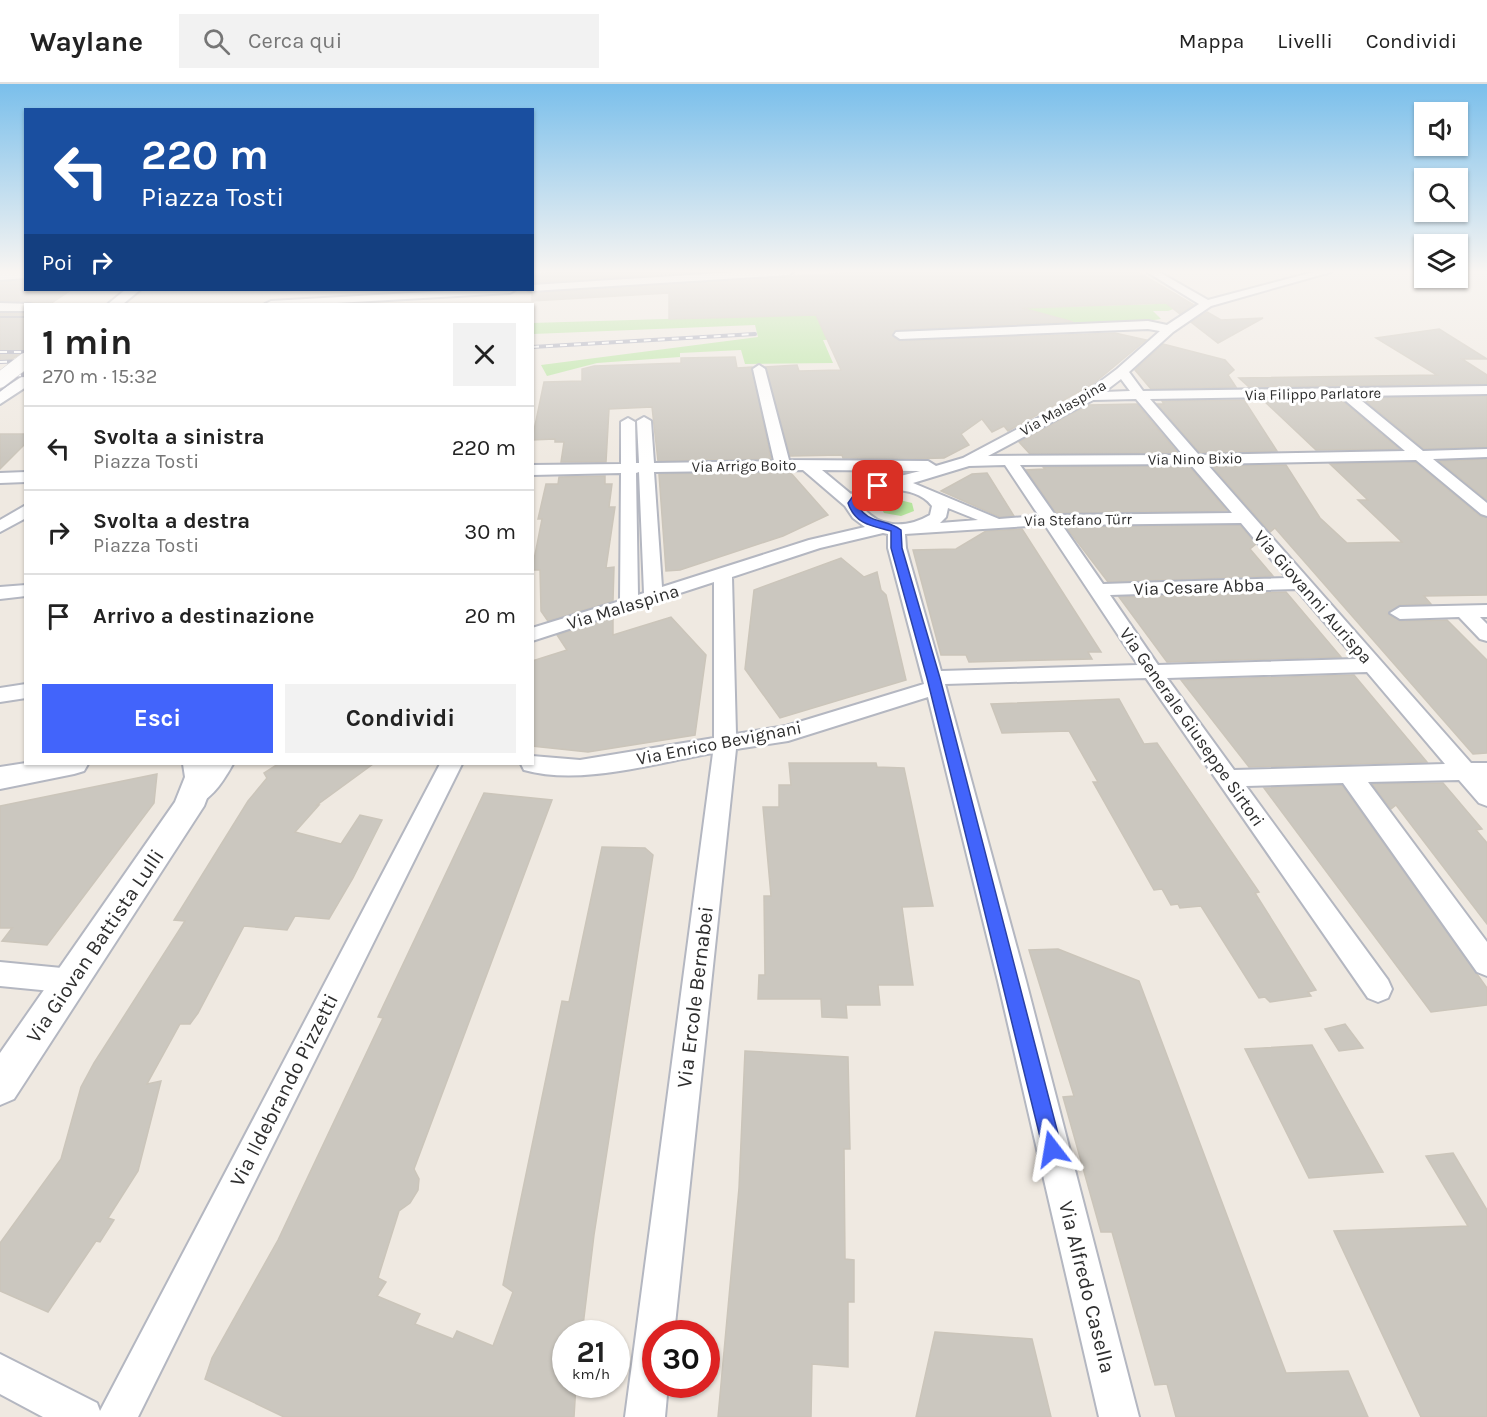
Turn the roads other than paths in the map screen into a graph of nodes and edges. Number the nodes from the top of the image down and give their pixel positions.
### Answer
1 (920, 334) edge
2 (1163, 334) edge
3 (900, 335) dead end
4 (24, 362) edge
5 (759, 369) dead end
6 (1122, 372) junction
7 (0, 380) edge
8 (24, 381) edge
9 (1487, 390) edge
10 (1345, 394) junction
11 (1090, 396) junction
12 (1140, 396) junction
13 (0, 399) edge
14 (636, 422) dead end
15 (1487, 453) edge
16 (1422, 456) junction
17 (1195, 459) junction
18 (1010, 461) junction
19 (962, 463) junction
20 (783, 465) junction
21 (807, 465) junction
22 (637, 467) junction
23 (534, 470) edge
24 (24, 477) edge
25 (0, 478) edge
26 (892, 484) junction
27 (929, 494) junction
28 (854, 508) junction
29 (24, 511) edge
30 (1487, 511) edge
31 (1245, 518) junction
32 (1051, 520) junction
33 (999, 522) junction
34 (0, 527) edge
35 (897, 529) junction
36 (815, 544) junction
37 (723, 575) junction
38 (1302, 583) junction
39 (24, 590) edge
40 (1097, 590) junction
41 (0, 593) edge
42 (653, 597) junction
43 (629, 605) junction
44 (1464, 611) junction
45 (1487, 611) edge
46 (1400, 613) dead end
47 (534, 633) edge
48 (1487, 635) edge
49 (1372, 665) junction
50 (1152, 671) junction
51 (935, 683) junction
52 (24, 691) edge
53 (0, 695) edge
54 (725, 745) junction
55 (534, 764) edge
56 (69, 765) edge
57 (197, 765) edge
58 (221, 765) edge
59 (450, 765) edge
60 (1464, 771) junction
61 (1487, 771) edge
62 (1350, 775) junction
63 (0, 778) edge
64 (1227, 778) junction
65 (1487, 797) edge
66 (189, 806) junction
67 (1487, 964) edge
68 (0, 974) edge
69 (72, 981) junction
70 (1378, 989) dead end
71 (0, 1086) edge
72 (0, 1373) edge
73 (83, 1417) edge
74 (117, 1417) edge
75 (645, 1417) edge
76 (1119, 1417) edge

1 - 3 street
2 - 6 street, Via Malaspina
4 - 7 street, bridge
5 - 20 street
6 - 11 street, Via Malaspina
6 - 12 street, Via Giovanni Aurispa
8 - 13 street
9 - 10 street, Via Filippo Parlatore
10 - 12 street, Via Filippo Parlatore
10 - 16 street
11 - 12 street, Via Filippo Parlatore
11 - 19 street, Via Malaspina
12 - 17 street, Via Giovanni Aurispa
14 - 22 street
15 - 16 street, Via Nino Bixio
16 - 17 street, Via Nino Bixio
16 - 30 street
17 - 18 street, Via Nino Bixio
17 - 31 street, Via Giovanni Aurispa
18 - 19 street, Via Nino Bixio
18 - 32 street, Via Generale Giuseppe Sirtori
19 - 21 street, Via Arrigo Boito
19 - 26 street
19 - 27 street
20 - 21 street, Via Arrigo Boito
20 - 22 street, Via Arrigo Boito
21 - 28 street
22 - 23 street, Via Arrigo Boito
22 - 42 street
22 - 43 street
24 - 25 street
26 - 27 street
26 - 28 street
27 - 33 street
27 - 35 street
28 - 35 street
28 - 36 street
29 - 34 street
31 - 32 street, Via Stefano Türr
31 - 38 street, Via Giovanni Aurispa
32 - 33 street, Via Stefano Türr
32 - 40 street, Via Generale Giuseppe Sirtori
33 - 35 street, Via Stefano Türr
35 - 36 street
35 - 51 street, Via Alfredo Casella
36 - 37 street, Via Malaspina
37 - 42 street, Via Malaspina
37 - 54 street, Via Ercole Bernabei
38 - 40 street, Via Cesare Abba
38 - 49 street, Via Giovanni Aurispa
39 - 41 street
40 - 50 street, Via Generale Giuseppe Sirtori
42 - 43 street, Via Malaspina
43 - 47 street, Via Malaspina
44 - 45 street
44 - 46 street
44 - 48 street
49 - 50 street, Via Enrico Bevignani
49 - 60 street, Via Giovanni Aurispa
50 - 51 street, Via Enrico Bevignani
50 - 64 street, Via Generale Giuseppe Sirtori
51 - 54 street, Via Enrico Bevignani
51 - 76 street, Via Alfredo Casella
52 - 53 street
54 - 55 street, Via Enrico Bevignani
54 - 75 street, Via Ercole Bernabei
56 - 63 street
57 - 66 street, Via Giovan Battista Lulli
58 - 66 street
59 - 74 street, Via Ildebrando Pizzetti
60 - 61 street
60 - 62 street
60 - 65 street, Via Giovanni Aurispa
62 - 64 street
62 - 67 street
64 - 70 street, Via Generale Giuseppe Sirtori
66 - 69 street, Via Giovan Battista Lulli
68 - 69 street
69 - 71 street, Via Giovan Battista Lulli
72 - 73 street

